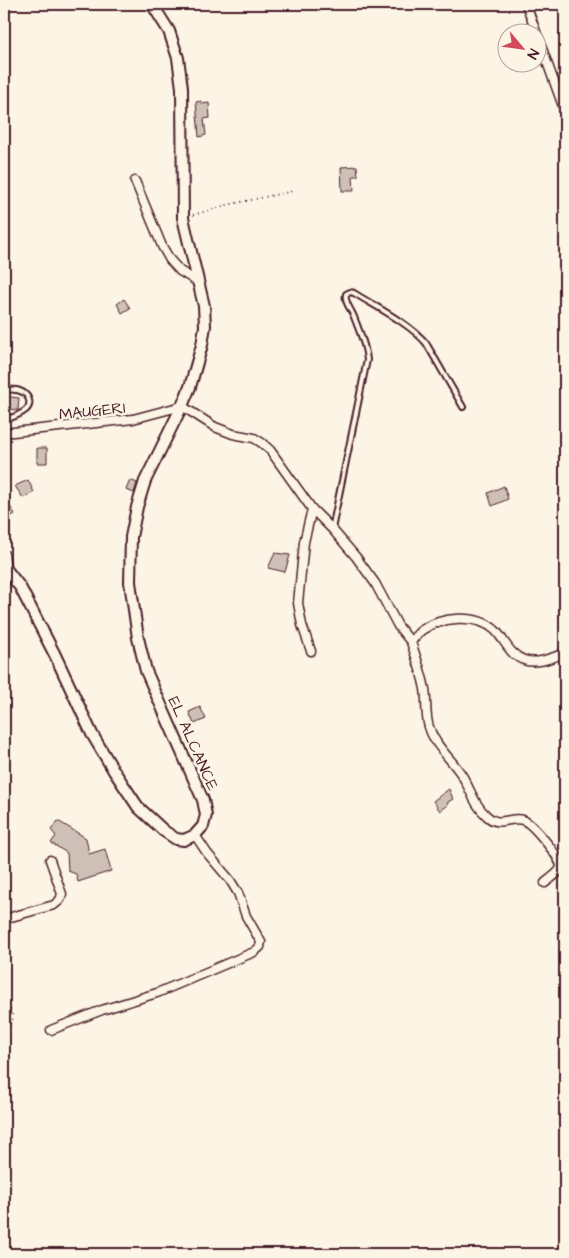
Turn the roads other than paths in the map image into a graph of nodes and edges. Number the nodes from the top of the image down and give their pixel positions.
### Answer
1 (152, 4) edge
2 (526, 4) edge
3 (565, 112) edge
4 (135, 181) dead end
5 (198, 282) junction
6 (4, 389) edge
7 (182, 406) junction
8 (463, 407) dead end
9 (4, 420) edge
10 (4, 433) edge
11 (312, 510) junction
12 (332, 528) junction
13 (4, 554) edge
14 (5, 569) edge
15 (411, 642) junction
16 (311, 651) dead end
17 (565, 653) edge
18 (195, 835) junction
19 (50, 860) dead end
20 (545, 883) dead end
21 (4, 919) edge
22 (51, 1030) dead end

1 - 5 street, EL ALCANCE
2 - 3 street
4 - 5 street
5 - 7 street, EL ALCANCE
6 - 9 lane
7 - 10 street, MAUGERI
7 - 11 street
7 - 18 street, EL ALCANCE
8 - 12 lane
11 - 12 street
11 - 16 street
12 - 15 street
13 - 14 street
14 - 18 street
15 - 17 street
15 - 20 street
18 - 22 street
19 - 21 street

